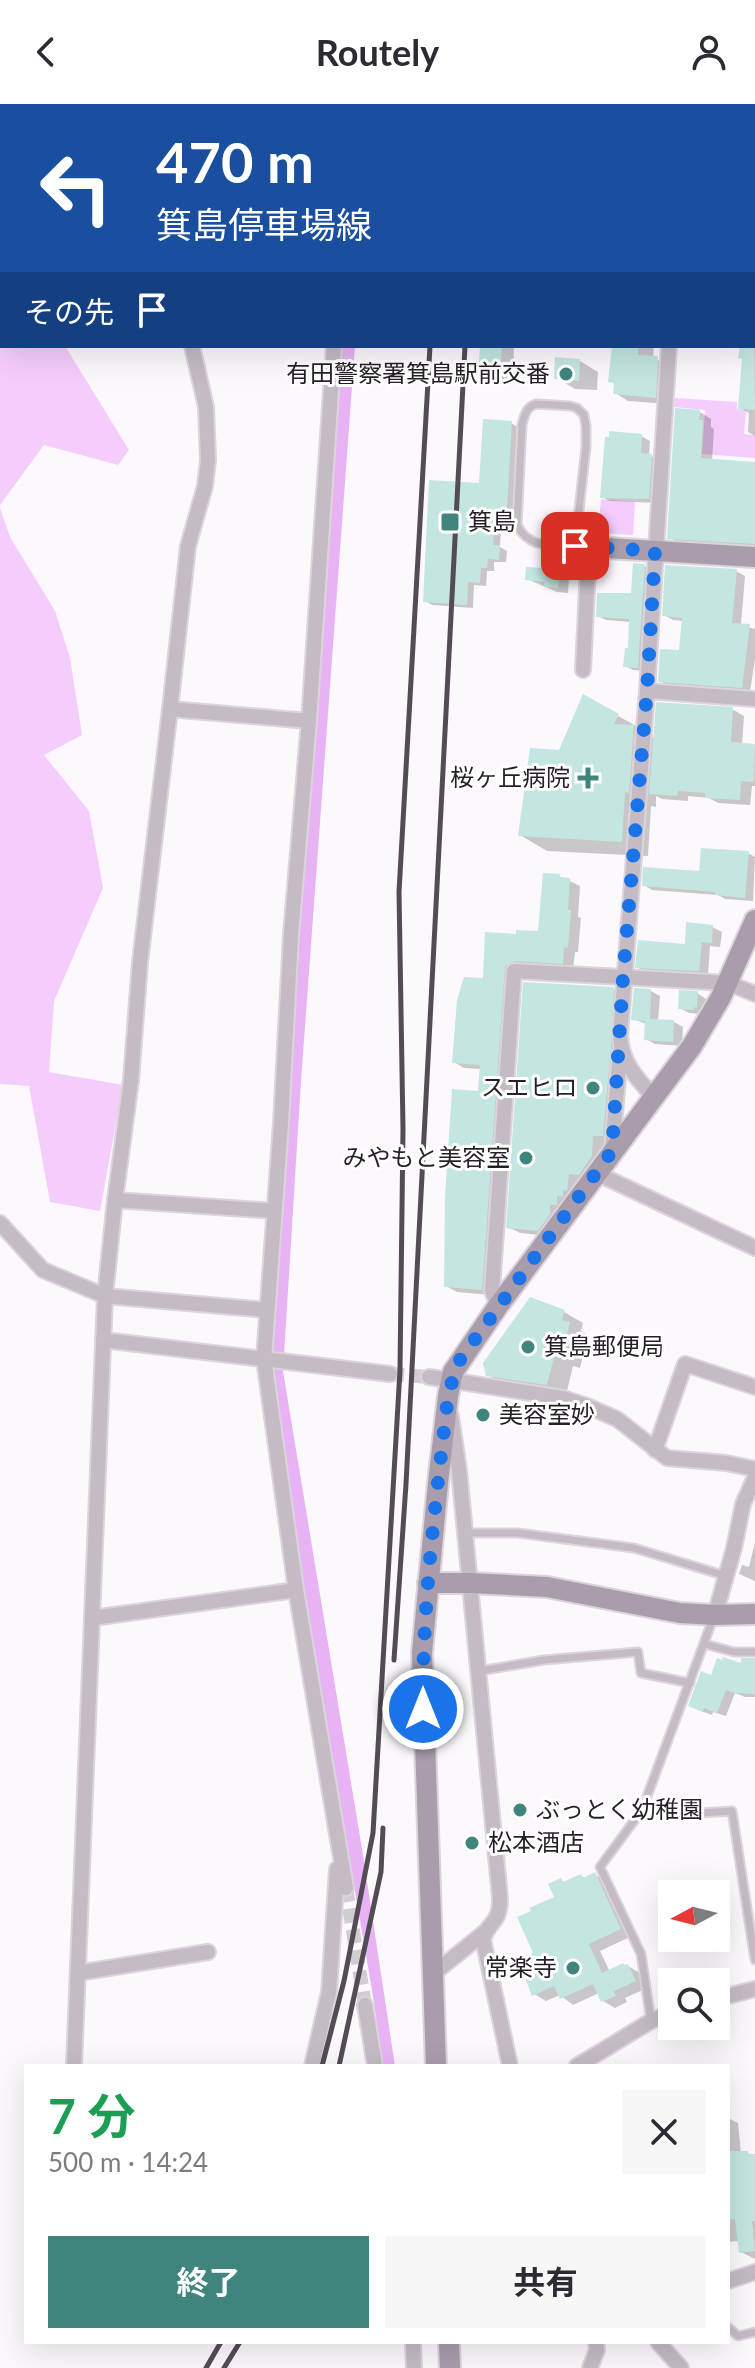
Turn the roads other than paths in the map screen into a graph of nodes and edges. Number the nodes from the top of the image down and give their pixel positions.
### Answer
1 (192, 348) edge
2 (334, 348) edge
3 (669, 348) edge
4 (582, 546) junction
5 (655, 551) junction
6 (755, 557) edge
7 (583, 670) dead end
8 (647, 691) junction
9 (755, 699) edge
10 (170, 709) junction
11 (309, 721) junction
12 (755, 920) edge
13 (623, 977) junction
14 (728, 983) junction
15 (755, 994) edge
16 (620, 1043) junction
17 (653, 1096) junction
18 (612, 1151) junction
19 (596, 1173) junction
20 (115, 1200) junction
21 (275, 1211) junction
22 (0, 1223) edge
23 (755, 1248) edge
24 (105, 1296) junction
25 (498, 1306) junction
26 (267, 1310) junction
27 (103, 1340) junction
28 (264, 1359) junction
29 (390, 1374) tunnel mouth
30 (429, 1377) tunnel mouth
31 (450, 1387) junction
32 (755, 1387) edge
33 (655, 1450) junction
34 (755, 1469) edge
35 (755, 1477) edge
36 (466, 1533) junction
37 (726, 1576) junction
38 (428, 1583) junction
39 (471, 1583) junction
40 (296, 1590) junction
41 (755, 1614) edge
42 (715, 1615) junction
43 (92, 1618) junction
44 (705, 1644) junction
45 (755, 1652) edge
46 (479, 1671) junction
47 (690, 1683) junction
48 (642, 1810) junction
49 (340, 1842) junction
50 (346, 1888) tunnel mouth
51 (485, 1932) junction
52 (208, 1952) dead end
53 (755, 1960) edge
54 (78, 1973) junction
55 (433, 1974) junction
56 (755, 1989) edge
57 (730, 1995) edge
58 (365, 2005) tunnel mouth
59 (658, 2018) edge
60 (651, 2021) junction
61 (74, 2064) edge
62 (312, 2064) edge
63 (375, 2064) edge
64 (436, 2064) edge
65 (510, 2064) edge
66 (580, 2064) edge
67 (755, 2272) edge
68 (730, 2280) edge
69 (730, 2329) edge
70 (755, 2332) edge
71 (413, 2344) edge
72 (449, 2344) edge
73 (660, 2344) edge
74 (601, 2345) edge
75 (414, 2368) edge
76 (450, 2368) edge
77 (590, 2368) edge
78 (681, 2368) edge

1 - 10 street
2 - 11 street
3 - 5 street
4 - 4 lane
4 - 5 street
4 - 7 street
5 - 6 street
5 - 8 street
8 - 9 street
8 - 13 street
10 - 11 street
10 - 20 street
11 - 21 street
12 - 14 street
13 - 14 street
13 - 16 street
13 - 25 street
14 - 15 street
14 - 17 street
16 - 17 street
16 - 18 street
17 - 18 street
18 - 19 street
19 - 23 street
19 - 25 street
20 - 21 street
20 - 24 street
21 - 26 street
22 - 24 street
24 - 26 street
24 - 27 street
25 - 31 street
26 - 28 street
27 - 28 street
27 - 43 street
28 - 29 street
28 - 40 street
30 - 31 street
31 - 33 street
31 - 36 street
31 - 38 street
32 - 33 street
33 - 34 street
35 - 37 street
36 - 37 lane
36 - 39 street
37 - 42 street
38 - 39 street
38 - 55 street
39 - 42 street
39 - 46 street
40 - 43 street
40 - 49 street
41 - 42 street
42 - 44 lane
43 - 54 street
44 - 45 lane
44 - 47 lane
46 - 47 lane
46 - 51 street
47 - 48 lane
48 - 53 lane
48 - 60 lane
49 - 50 street
49 - 62 street
51 - 55 street
51 - 65 street
52 - 54 street
54 - 61 street
55 - 64 street
56 - 57 street
58 - 63 street
59 - 60 street
60 - 66 street
67 - 68 street
69 - 70 lane
71 - 75 street
72 - 76 street
73 - 78 street
74 - 77 street

